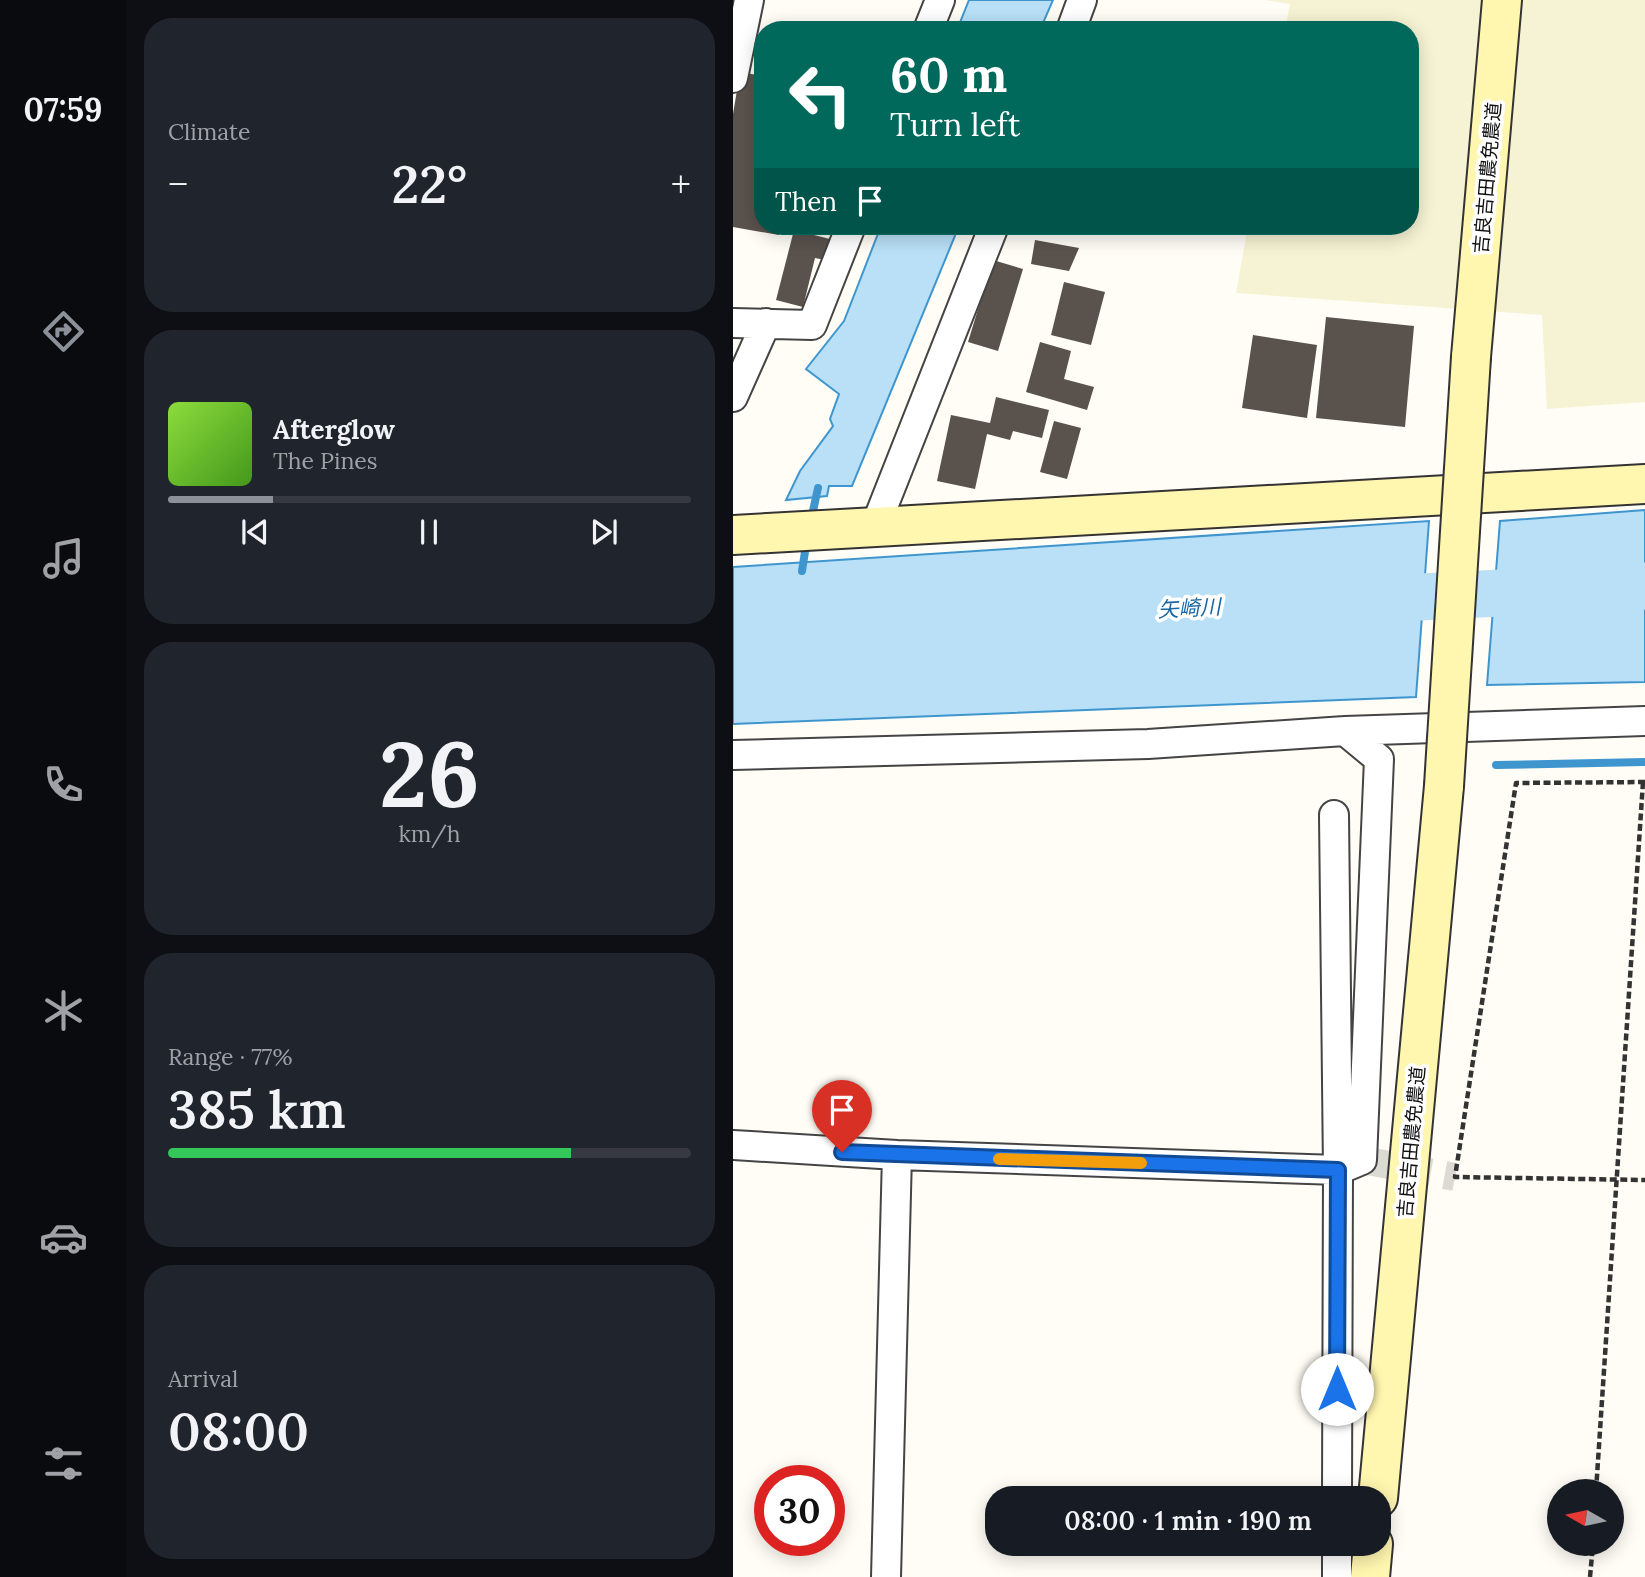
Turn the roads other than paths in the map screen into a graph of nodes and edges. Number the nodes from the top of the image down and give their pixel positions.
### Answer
1 (749, 0) edge
2 (940, 0) edge
3 (1082, 0) edge
4 (1502, 0) edge
5 (932, 21) edge
6 (1074, 21) edge
7 (733, 78) edge
8 (847, 235) edge
9 (990, 235) edge
10 (733, 323) edge
11 (766, 323) junction
12 (733, 397) edge
13 (1645, 484) edge
14 (875, 527) junction
15 (733, 535) edge
16 (1645, 721) edge
17 (1345, 731) junction
18 (733, 755) edge
19 (1334, 815) dead end
20 (733, 1145) edge
21 (897, 1155) junction
22 (1338, 1170) junction
23 (1337, 1486) edge
24 (1379, 1486) edge
25 (1337, 1556) edge
26 (1372, 1556) edge
27 (886, 1577) edge
28 (1337, 1577) edge
29 (1370, 1577) edge

1 - 7 street
2 - 5 street
3 - 6 street
4 - 24 street, 吉良吉田農免農道, bridge
8 - 11 street
9 - 14 street
10 - 11 street
11 - 12 street
13 - 14 street
14 - 15 street
16 - 17 street
17 - 18 street
17 - 22 street
19 - 22 street
20 - 21 street
21 - 22 street
21 - 27 street
22 - 23 street
25 - 28 street
26 - 29 street

